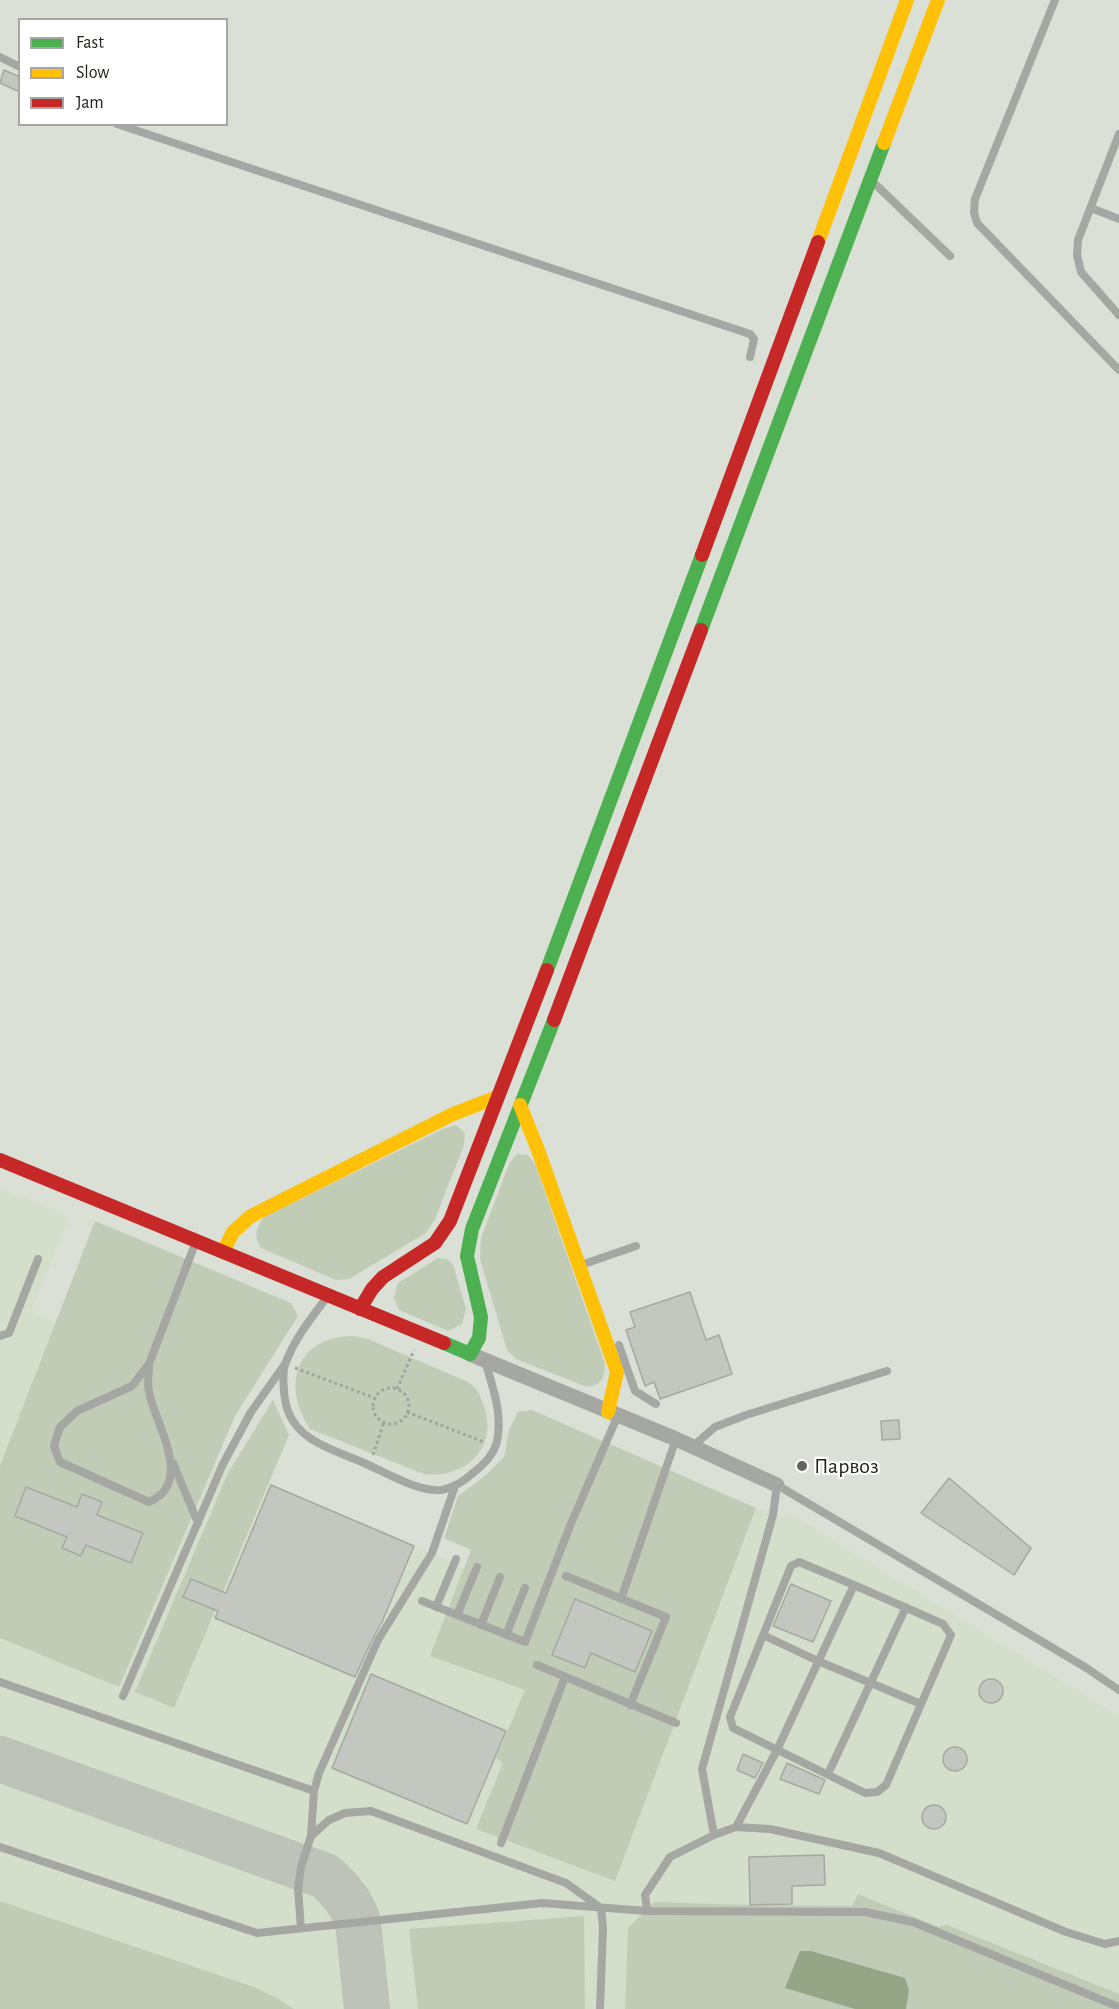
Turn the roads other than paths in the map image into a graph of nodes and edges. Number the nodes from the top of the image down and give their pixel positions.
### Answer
1 (907, 0) edge
2 (938, 0) edge
3 (1055, 0) edge
4 (0, 57) edge
5 (18, 66) edge
6 (123, 126) edge
7 (1119, 134) edge
8 (871, 180) junction
9 (1091, 208) junction
10 (1119, 219) edge
11 (950, 256) dead end
12 (1119, 315) edge
13 (750, 357) dead end
14 (1119, 370) edge
15 (497, 1097) junction
16 (520, 1105) junction
17 (0, 1160) edge
18 (196, 1241) junction
19 (636, 1246) dead end
20 (223, 1252) junction
21 (38, 1259) dead end
22 (579, 1266) junction
23 (328, 1295) junction
24 (360, 1309) junction
25 (0, 1336) edge
26 (616, 1340) dead end
27 (470, 1354) junction
28 (485, 1361) junction
29 (149, 1364) junction
30 (285, 1364) junction
31 (886, 1371) dead end
32 (656, 1404) dead end
33 (613, 1413) junction
34 (676, 1439) junction
35 (692, 1447) junction
36 (172, 1462) junction
37 (777, 1485) junction
38 (455, 1486) junction
39 (198, 1523) junction
40 (456, 1558) dead end
41 (477, 1568) dead end
42 (566, 1576) dead end
43 (500, 1577) dead end
44 (854, 1585) junction
45 (525, 1588) dead end
46 (621, 1599) junction
47 (422, 1601) dead end
48 (436, 1607) junction
49 (906, 1607) junction
50 (457, 1615) junction
51 (481, 1625) junction
52 (506, 1635) junction
53 (763, 1635) junction
54 (818, 1661) junction
55 (537, 1665) dead end
56 (565, 1677) junction
57 (0, 1683) edge
58 (870, 1683) junction
59 (1119, 1690) edge
60 (123, 1696) dead end
61 (921, 1704) junction
62 (630, 1705) junction
63 (676, 1723) dead end
64 (777, 1750) junction
65 (828, 1774) junction
66 (314, 1791) junction
67 (736, 1827) junction
68 (714, 1835) junction
69 (311, 1836) junction
70 (501, 1843) dead end
71 (0, 1847) edge
72 (601, 1908) junction
73 (647, 1911) junction
74 (301, 1928) junction
75 (1119, 1941) edge
76 (1119, 2007) edge
77 (600, 2009) edge

1 - 15 street
2 - 8 street
3 - 14 lane
4 - 5 lane
6 - 13 lane
7 - 9 lane
8 - 11 lane
8 - 16 street
9 - 10 lane
9 - 12 lane
15 - 20 street
15 - 24 street
16 - 22 street
16 - 27 street
17 - 18 street
18 - 20 street
18 - 29 lane
19 - 22 lane
20 - 23 street
21 - 25 lane
22 - 33 street
23 - 24 street
23 - 30 lane
24 - 27 street
26 - 32 lane
27 - 28 street
28 - 33 street
28 - 38 lane
29 - 36 lane
29 - 36 lane
30 - 38 lane
30 - 39 lane
31 - 35 lane
33 - 34 street
33 - 52 lane
34 - 35 street
34 - 46 lane
35 - 37 street
36 - 39 lane
37 - 59 lane
37 - 68 lane
38 - 66 lane
39 - 60 lane
40 - 48 lane
41 - 50 lane
42 - 46 lane
43 - 51 lane
44 - 49 lane
44 - 53 lane
44 - 54 lane
45 - 52 lane
46 - 62 lane
47 - 48 lane
48 - 50 lane
49 - 58 lane
49 - 61 lane
50 - 51 lane
51 - 52 lane
53 - 54 lane
53 - 64 lane
54 - 58 lane
54 - 64 lane
55 - 56 lane
56 - 62 lane
56 - 70 lane
57 - 66 lane
58 - 61 lane
58 - 65 lane
61 - 65 lane
62 - 63 lane
64 - 65 lane
64 - 67 lane
66 - 69 lane
67 - 68 lane
67 - 75 lane
68 - 73 lane
69 - 72 lane
69 - 74 lane
71 - 74 lane
72 - 73 lane
72 - 74 lane
72 - 77 lane
73 - 76 lane

